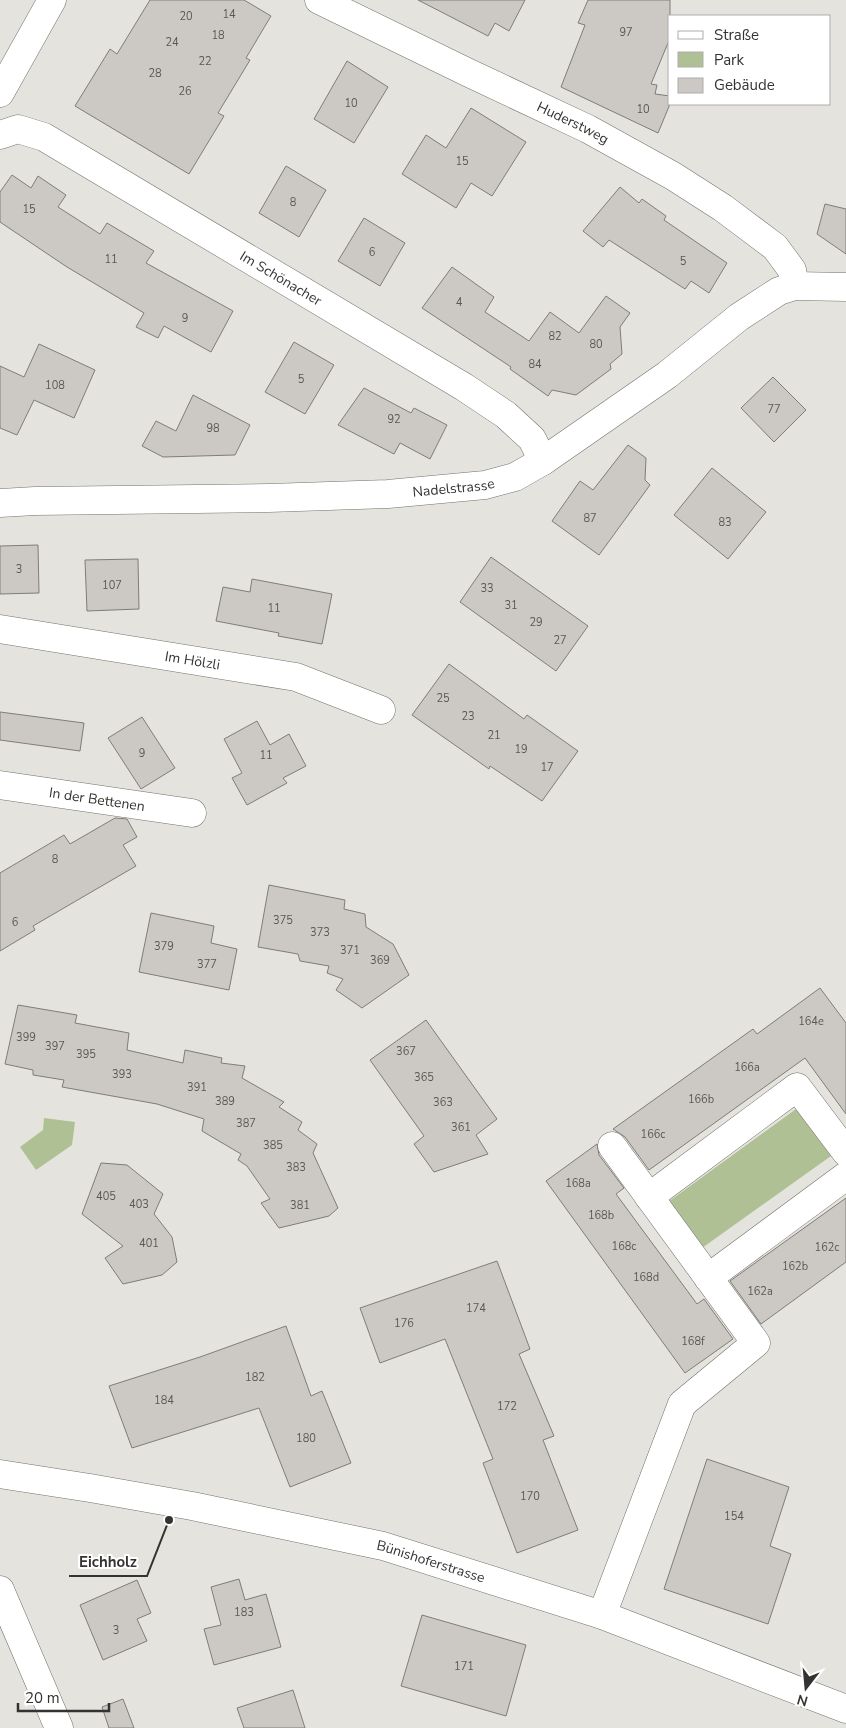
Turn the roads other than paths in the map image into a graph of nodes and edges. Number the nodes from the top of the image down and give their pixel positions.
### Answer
1 (52, 0) edge
2 (319, 0) edge
3 (0, 93) edge
4 (0, 134) edge
5 (795, 286) junction
6 (846, 287) edge
7 (543, 462) junction
8 (0, 503) edge
9 (0, 629) edge
10 (381, 710) dead end
11 (0, 785) edge
12 (192, 813) dead end
13 (612, 1146) dead end
14 (846, 1152) edge
15 (846, 1176) edge
16 (649, 1197) junction
17 (708, 1278) junction
18 (0, 1474) edge
19 (0, 1590) edge
20 (602, 1615) junction
21 (846, 1709) edge
22 (59, 1728) edge

1 - 3 street
2 - 5 street, Huderstweg
4 - 7 street, Im Schönacher
5 - 6 street, Nadelstrasse
5 - 7 street, Nadelstrasse
7 - 8 street, Nadelstrasse
9 - 10 street, Im Hölzli
11 - 12 street, In der Bettenen
13 - 16 street
14 - 16 street
15 - 17 street
16 - 17 street
17 - 20 street
18 - 20 street, Bünishoferstrasse
19 - 22 street
20 - 21 street, Bünishoferstrasse

